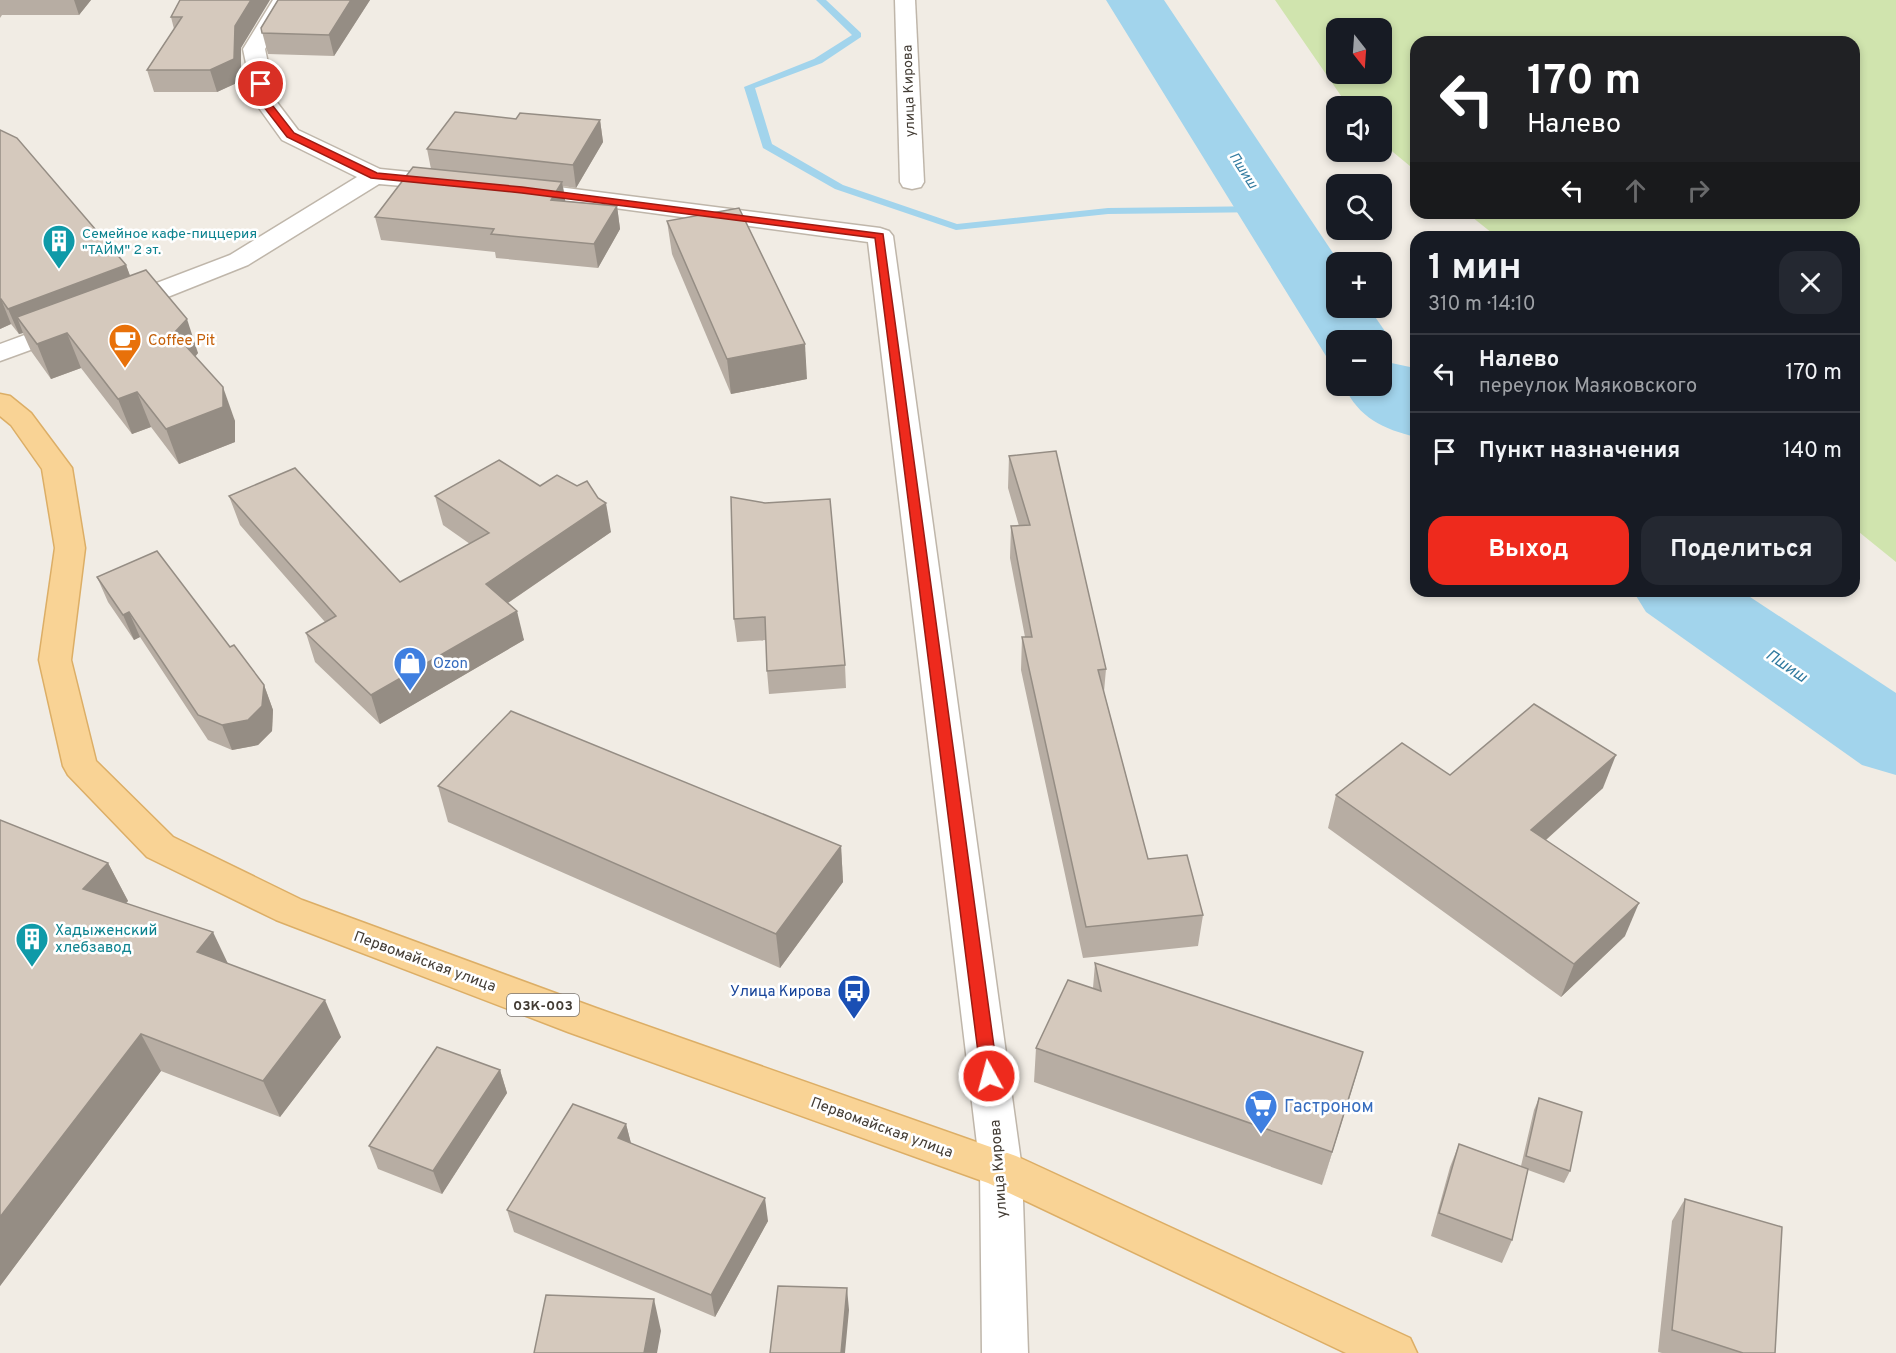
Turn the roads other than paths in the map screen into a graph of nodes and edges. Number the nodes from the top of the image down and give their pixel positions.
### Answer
1 (283, 0) edge
2 (904, 0) edge
3 (375, 176) junction
4 (912, 182) dead end
5 (0, 353) edge
6 (0, 402) edge
7 (1001, 1169) junction
8 (1005, 1353) edge
9 (1394, 1353) edge

1 - 3 street
2 - 4 street, улица Кирова
3 - 5 street
3 - 7 street, улица Кирова
6 - 7 main road, Первомайская улица / 03К-003
7 - 8 street, улица Кирова
7 - 9 main road, Первомайская улица / 03К-003

